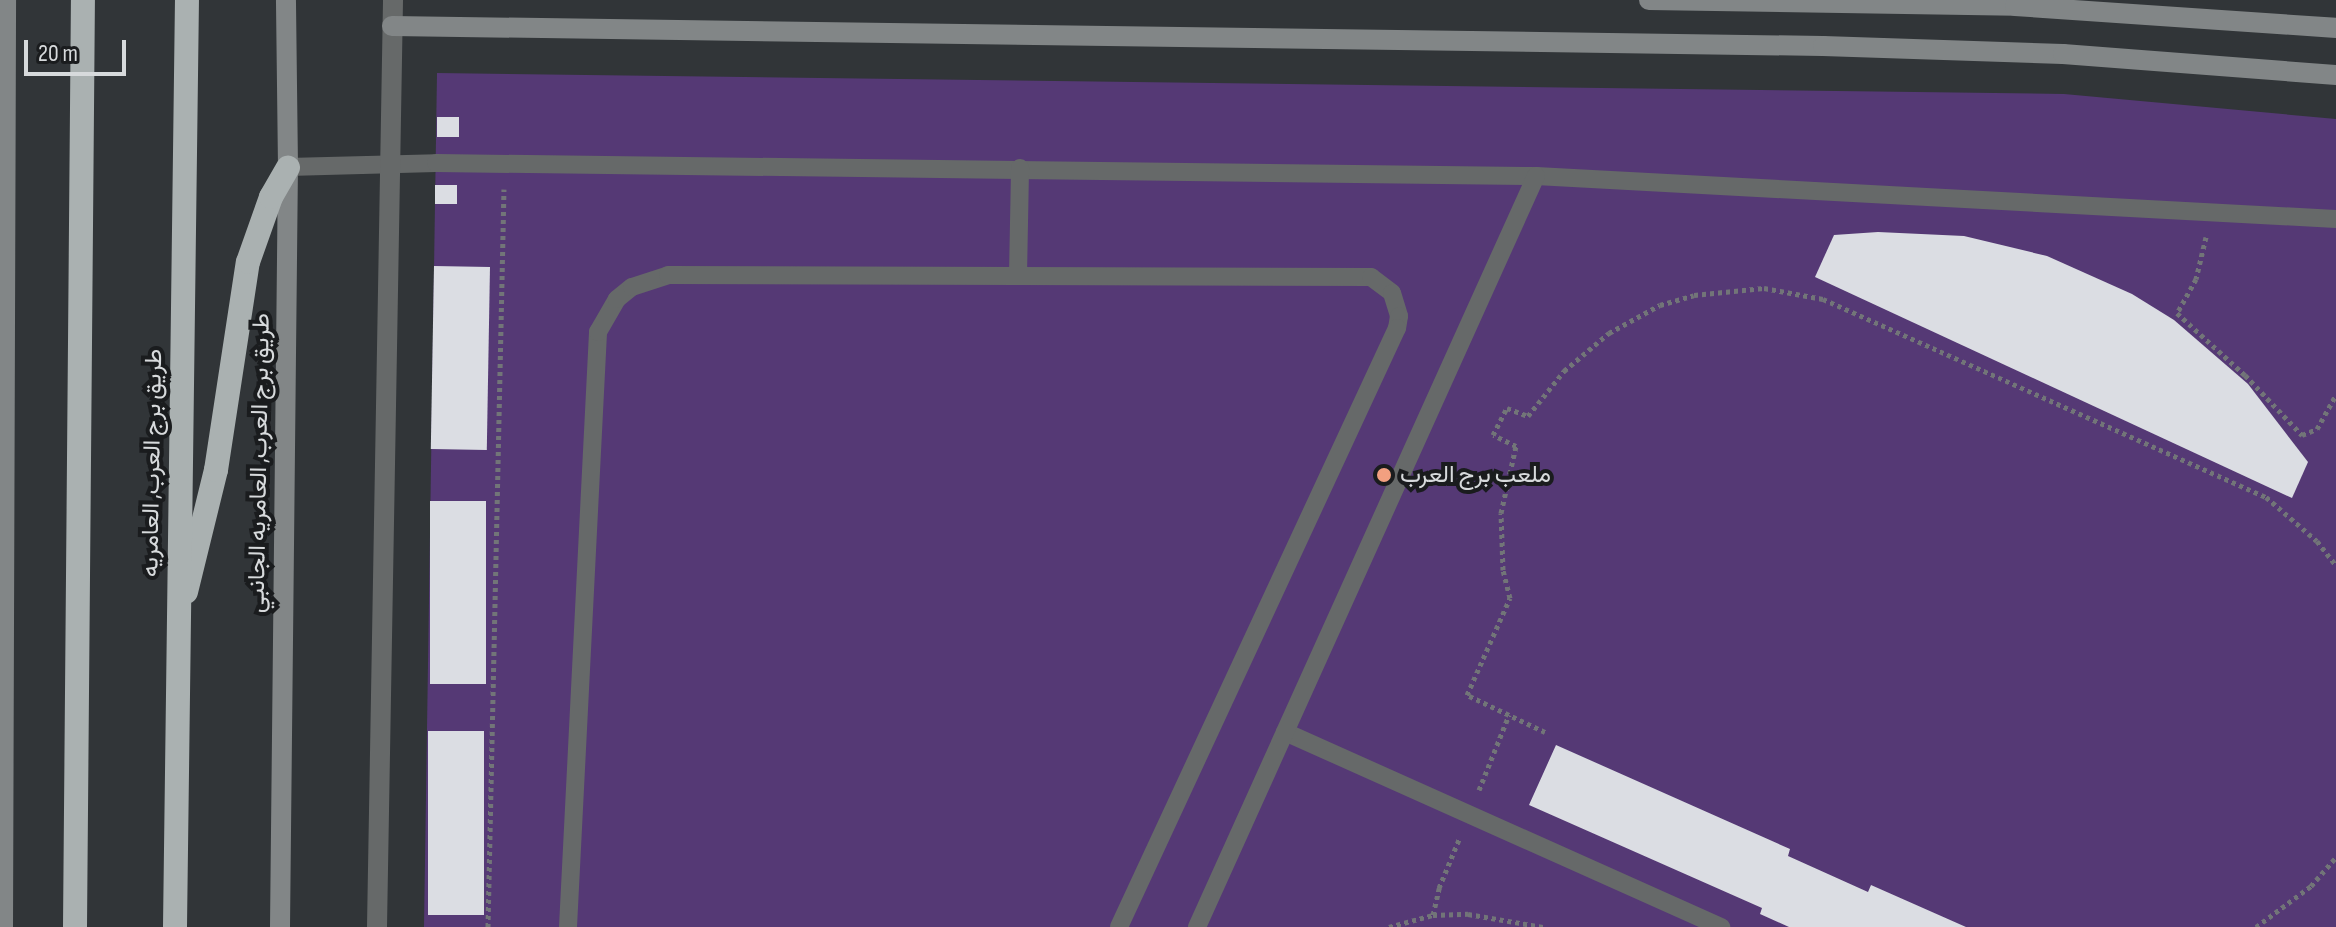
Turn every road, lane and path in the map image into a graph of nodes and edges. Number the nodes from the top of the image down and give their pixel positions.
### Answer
1 (6, 0) edge
2 (83, 0) edge
3 (187, 0) edge
4 (286, 0) edge
5 (393, 0) edge
6 (1649, 0) edge
7 (392, 26) junction
8 (2336, 28) edge
9 (2336, 75) edge
10 (2, 151) edge
11 (390, 163) junction
12 (504, 164) junction
13 (288, 167) junction
14 (1020, 168) junction
15 (1536, 176) junction
16 (2212, 212) junction
17 (2336, 219) edge
18 (1018, 275) junction
19 (2336, 395) edge
20 (2336, 565) edge
21 (178, 621) junction
22 (1285, 732) junction
23 (1545, 732) dead end
24 (2336, 857) edge
25 (3, 927) edge
26 (75, 927) edge
27 (175, 927) edge
28 (280, 927) edge
29 (377, 927) edge
30 (488, 927) edge
31 (568, 927) edge
32 (1119, 927) edge
33 (1197, 927) edge
34 (1389, 927) edge
35 (1543, 927) edge
36 (1721, 927) edge
37 (2256, 927) edge

1 - 10 street
2 - 26 highway
3 - 21 highway, طريق برج العرب, العامريه
4 - 13 street, طريق برج العرب, العامريه الجانبي
5 - 7 street
6 - 8 street
7 - 9 street
7 - 11 street
10 - 25 street
11 - 12 lane
11 - 13 lane
11 - 29 street
12 - 14 lane
12 - 30 path
13 - 21 highway
13 - 28 street, طريق برج العرب, العامريه الجانبي
14 - 15 lane
14 - 18 lane
15 - 16 lane
15 - 22 lane
16 - 17 lane
16 - 19 path
18 - 31 lane
18 - 32 lane
20 - 23 path
21 - 27 highway, طريق برج العرب, العامريه
22 - 33 lane
22 - 36 lane
24 - 37 path
34 - 35 path

